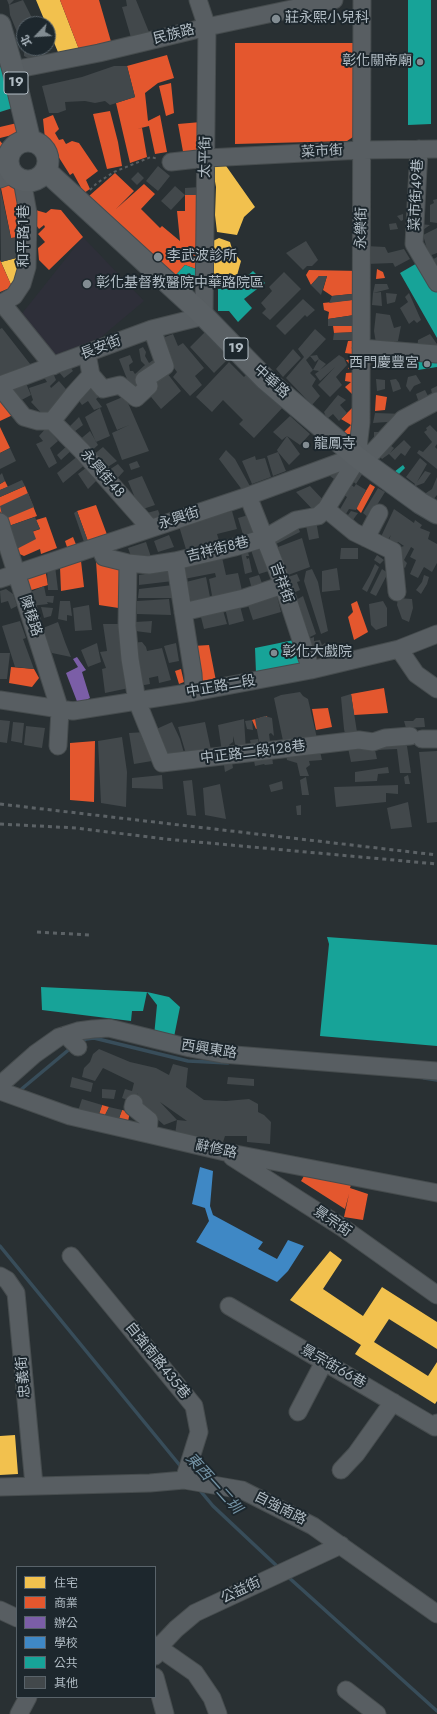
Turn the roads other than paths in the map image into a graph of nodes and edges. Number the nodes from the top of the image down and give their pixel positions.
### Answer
1 (198, 0) edge
2 (334, 0) edge
3 (362, 0) edge
4 (0, 25) edge
5 (207, 26) junction
6 (13, 70) junction
7 (30, 141) junction
8 (419, 149) junction
9 (437, 149) edge
10 (362, 150) junction
11 (207, 158) junction
12 (171, 162) road end
13 (46, 171) junction
14 (12, 178) edge
15 (437, 283) edge
16 (1, 303) edge
17 (204, 316) junction
18 (152, 329) junction
19 (361, 348) junction
20 (87, 354) junction
21 (437, 354) edge
22 (53, 366) junction
23 (91, 375) junction
24 (0, 386) edge
25 (437, 401) edge
26 (52, 421) junction
27 (357, 457) junction
28 (248, 496) junction
29 (326, 508) junction
30 (379, 513) dead end
31 (437, 513) edge
32 (0, 522) edge
33 (150, 528) junction
34 (265, 538) junction
35 (366, 538) junction
36 (99, 546) junction
37 (175, 561) junction
38 (128, 563) junction
39 (17, 572) junction
40 (0, 578) edge
41 (283, 585) junction
42 (397, 592) dead end
43 (183, 612) junction
44 (437, 634) edge
45 (398, 649) junction
46 (311, 670) junction
47 (437, 689) edge
48 (194, 692) junction
49 (0, 700) edge
50 (137, 701) junction
51 (60, 710) junction
52 (423, 738) edge
53 (58, 746) dead end
54 (66, 1035) junction
55 (78, 1046) dead end
56 (437, 1071) edge
57 (6, 1092) edge
58 (134, 1103) dead end
59 (148, 1134) junction
60 (225, 1152) junction
61 (437, 1193) edge
62 (71, 1256) dead end
63 (0, 1276) edge
64 (437, 1295) edge
65 (229, 1306) dead end
66 (324, 1362) junction
67 (393, 1402) junction
68 (298, 1412) dead end
69 (437, 1423) edge
70 (341, 1470) dead end
71 (184, 1480) junction
72 (34, 1485) junction
73 (0, 1487) edge
74 (341, 1545) junction
75 (0, 1610) edge
76 (437, 1614) edge
77 (16, 1618) edge
78 (156, 1650) edge
79 (156, 1686) edge
80 (346, 1690) dead end
81 (27, 1698) edge
82 (19, 1714) edge
83 (166, 1714) edge
84 (218, 1714) edge
85 (377, 1714) edge

1 - 5 street, 太平街
2 - 5 street, 民族路
3 - 10 street, 永樂街
4 - 6 main road, 19
5 - 6 street, 民族路
5 - 11 street, 太平街
6 - 7 main road, 19
7 - 13 main road
7 - 14 main road
8 - 9 street, 菜市街
8 - 10 street, 菜市街
8 - 15 street, 菜市街49巷
10 - 11 street, 菜市街
10 - 19 street, 永樂街
11 - 12 street, 菜市街
11 - 17 street, 太平街
13 - 14 main road
13 - 17 main road, 中華路 / 19
14 - 16 street, 和平路1巷
16 - 22 street
17 - 18 street, 長安街
17 - 27 main road, 中華路 / 19
18 - 20 street, 長安街
18 - 23 street
19 - 21 street
19 - 27 street, 永樂街
20 - 22 street, 長安街
20 - 23 street
22 - 24 street, 長安街
23 - 26 street
24 - 26 street
25 - 27 street, 永興街
26 - 33 street, 永興街48
27 - 28 street, 永興街
27 - 29 street
27 - 31 main road, 中華路 / 19
28 - 33 street, 永興街
28 - 34 street, 吉祥街
29 - 34 street, 吉祥街8巷
29 - 35 street
30 - 35 street
32 - 39 street, 陳稜路
33 - 36 street, 永興街
34 - 37 street, 吉祥街8巷
34 - 41 street, 吉祥街
35 - 42 street
36 - 38 street
36 - 39 street, 永興街
37 - 38 street
37 - 43 street, 吉祥街8巷
38 - 50 street
39 - 40 street, 永興街
39 - 51 street, 陳稜路
41 - 43 street
41 - 46 street, 吉祥街
43 - 48 street, 吉祥街8巷
44 - 45 street, 中正路二段
45 - 46 street, 中正路二段
45 - 47 street
46 - 48 street, 中正路二段
48 - 50 street, 中正路二段
49 - 51 street, 中正路二段
50 - 51 street, 中正路二段
50 - 52 street, 中正路二段128巷
51 - 53 street
54 - 55 street
54 - 56 street, 西興東路
54 - 57 street, 西興東路
57 - 59 street, 辭修路
58 - 59 street
59 - 60 street, 辭修路
60 - 61 street, 辭修路
60 - 64 street, 景宗街
62 - 71 street, 自強南路435巷
63 - 72 street, 忠義街
65 - 66 street, 景宗街66巷
66 - 67 street, 景宗街66巷
66 - 68 street
67 - 69 street, 景宗街66巷
67 - 70 street
71 - 72 street, 自強南路
71 - 74 street, 自強南路
72 - 73 street, 自強南路
74 - 76 street, 自強南路
74 - 78 street, 公益街
75 - 77 street
78 - 84 street
79 - 83 street
80 - 85 street
81 - 82 street

